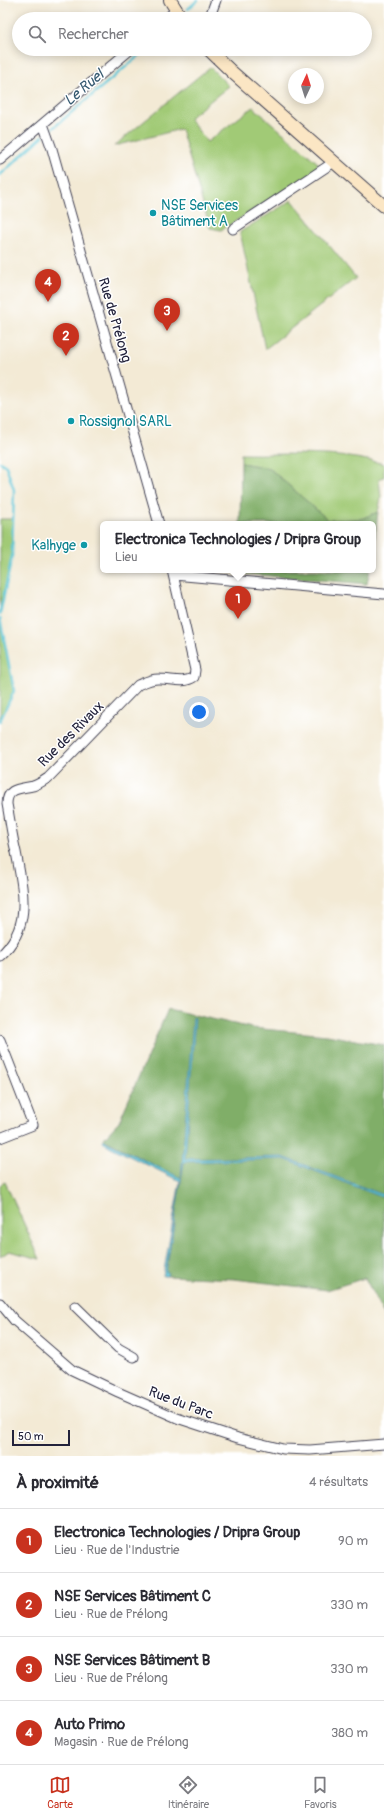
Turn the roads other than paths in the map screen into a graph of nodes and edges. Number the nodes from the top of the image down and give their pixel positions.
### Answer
1 (170, 0) edge
2 (216, 0) edge
3 (174, 12) edge
4 (210, 12) edge
5 (123, 56) edge
6 (215, 56) edge
7 (43, 124) junction
8 (0, 160) edge
9 (334, 162) junction
10 (384, 206) edge
11 (233, 230) dead end
12 (158, 521) edge
13 (173, 573) edge
14 (384, 594) edge
15 (0, 956) edge
16 (0, 1040) edge
17 (0, 1138) edge
18 (0, 1303) edge
19 (76, 1306) dead end
20 (134, 1357) dead end
21 (384, 1444) edge

1 - 3 main road
2 - 4 street
5 - 7 street
6 - 9 main road
7 - 8 street
7 - 12 street, Rue de Prélong
9 - 10 main road
9 - 11 street
13 - 14 street
13 - 15 street, Rue des Rivaux
16 - 17 street
18 - 21 street, Rue du Parc
19 - 20 street

